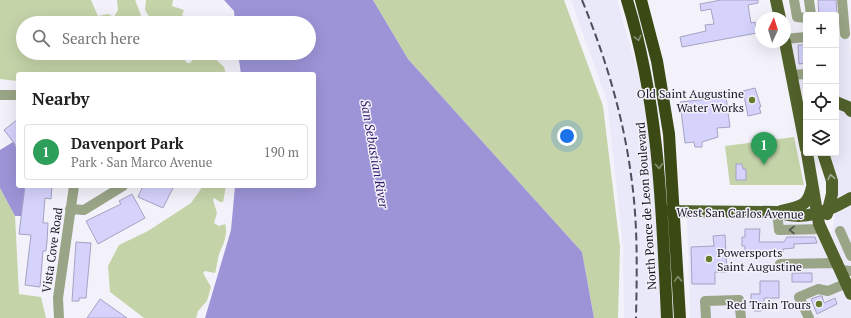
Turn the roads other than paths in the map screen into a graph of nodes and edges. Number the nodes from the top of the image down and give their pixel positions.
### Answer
1 (627, 0) edge
2 (641, 0) edge
3 (776, 0) edge
4 (794, 0) edge
5 (809, 0) edge
6 (842, 0) edge
7 (779, 12) edge
8 (811, 12) edge
9 (803, 18) edge
10 (844, 34) edge
11 (803, 38) edge
12 (791, 40) edge
13 (786, 48) edge
14 (803, 74) edge
15 (791, 75) junction
16 (800, 92) edge
17 (0, 95) edge
18 (16, 95) edge
19 (839, 103) edge
20 (851, 111) edge
21 (804, 120) edge
22 (802, 126) junction
23 (803, 132) edge
24 (808, 156) edge
25 (824, 156) edge
26 (813, 184) junction
27 (74, 188) edge
28 (120, 188) edge
29 (851, 198) edge
30 (828, 208) junction
31 (70, 209) junction
32 (675, 211) junction
33 (662, 212) junction
34 (777, 212) junction
35 (840, 231) dead end
36 (827, 239) junction
37 (844, 242) junction
38 (851, 256) edge
39 (780, 264) dead end
40 (844, 268) edge
41 (849, 288) edge
42 (59, 318) edge
43 (667, 318) edge
44 (680, 318) edge
45 (706, 318) edge
46 (741, 318) edge
47 (808, 318) edge

1 -> 33 highway, North Ponce de Leon Boulevard
2 - 32 highway
3 - 7 main road
4 - 9 street
5 - 8 street
6 - 10 street
11 - 12 street
13 - 15 main road
14 - 15 street
15 - 16 main road
16 - 22 main road
17 - 18 street
19 - 20 main road
21 - 22 main road
22 - 23 main road
24 - 26 main road
30 -> 25 main road
26 - 30 main road
26 - 30 main road
26 - 34 main road
27 - 31 street, Vista Cove Road
28 - 31 street
29 - 30 main road
30 - 34 main road, West San Carlos Avenue
30 - 36 main road
31 - 42 street, Vista Cove Road
32 - 33 main road, West San Carlos Avenue
32 - 34 main road, West San Carlos Avenue
44 -> 32 highway
33 - 43 highway, North Ponce de Leon Boulevard
36 -> 34 street
35 - 37 street
36 - 37 street
36 - 40 main road
37 - 38 street
39 - 40 street
40 - 41 main road
41 - 47 street
45 - 46 street

